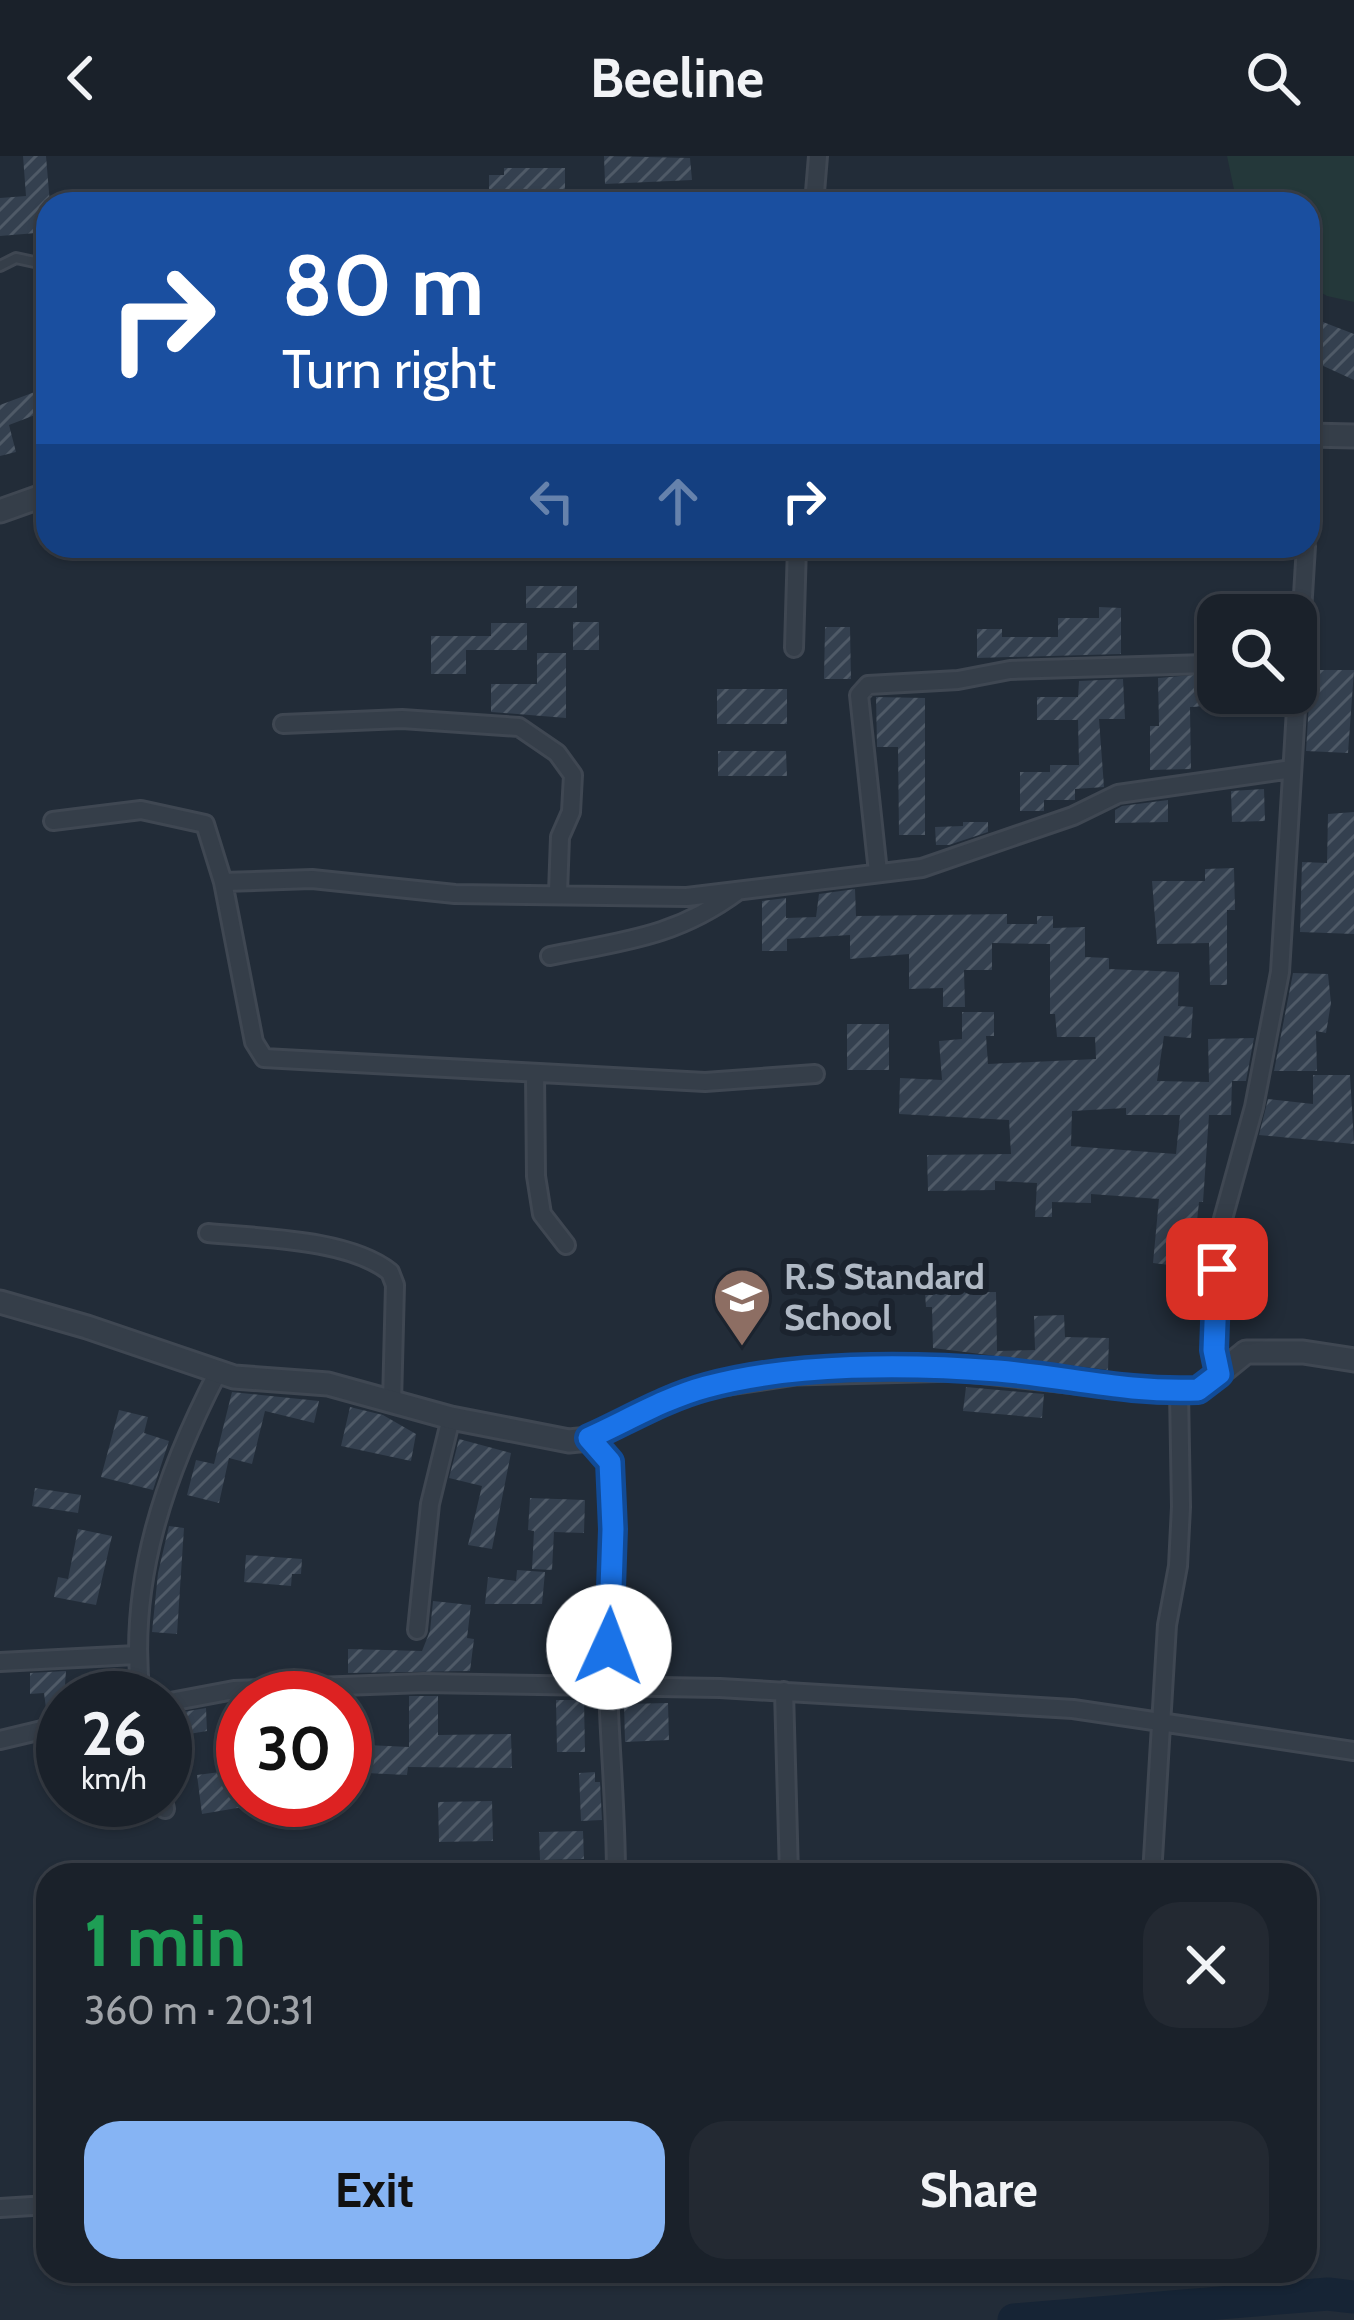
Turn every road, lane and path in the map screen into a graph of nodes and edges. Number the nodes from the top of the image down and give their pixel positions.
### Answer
1 (818, 156) edge
2 (815, 192) edge
3 (36, 262) edge
4 (0, 266) edge
5 (1320, 435) edge
6 (1354, 436) edge
7 (36, 498) edge
8 (0, 511) edge
9 (797, 558) edge
10 (1305, 558) edge
11 (794, 648) dead end
12 (1197, 664) edge
13 (283, 724) dead end
14 (1292, 770) junction
15 (52, 821) dead end
16 (878, 872) junction
17 (223, 882) junction
18 (739, 891) junction
19 (558, 893) junction
20 (550, 956) dead end
21 (536, 1074) junction
22 (815, 1074) dead end
23 (208, 1233) dead end
24 (566, 1245) dead end
25 (0, 1302) edge
26 (1354, 1360) edge
27 (218, 1372) junction
28 (1219, 1374) junction
29 (1179, 1391) junction
30 (392, 1403) junction
31 (451, 1418) junction
32 (589, 1438) junction
33 (417, 1630) dead end
34 (136, 1655) junction
35 (0, 1662) edge
36 (138, 1671) edge
37 (608, 1686) junction
38 (784, 1691) junction
39 (192, 1698) edge
40 (1160, 1721) junction
41 (36, 1731) edge
42 (0, 1740) edge
43 (1354, 1751) edge
44 (616, 1863) edge
45 (789, 1863) edge
46 (1153, 1863) edge
47 (36, 2206) edge
48 (0, 2208) edge

1 - 2 street
3 - 4 lane
5 - 6 street
7 - 8 street
9 - 11 street
10 - 14 street
12 - 16 street
13 - 19 street
14 - 16 street
14 - 28 street
15 - 17 street
16 - 18 street
17 - 19 street
17 - 21 street
18 - 19 street
18 - 20 street
21 - 22 street
21 - 24 street
23 - 30 street
25 - 27 street
26 - 28 street
27 - 30 street
27 - 34 street
28 - 29 street
29 - 32 street
29 - 40 street
30 - 31 street
31 - 32 street
31 - 33 street
32 - 37 street
34 - 35 street
34 - 36 street
37 - 38 street
37 - 39 street
37 - 44 street
38 - 40 street
38 - 45 street
40 - 43 street
40 - 46 street
41 - 42 street
47 - 48 street

